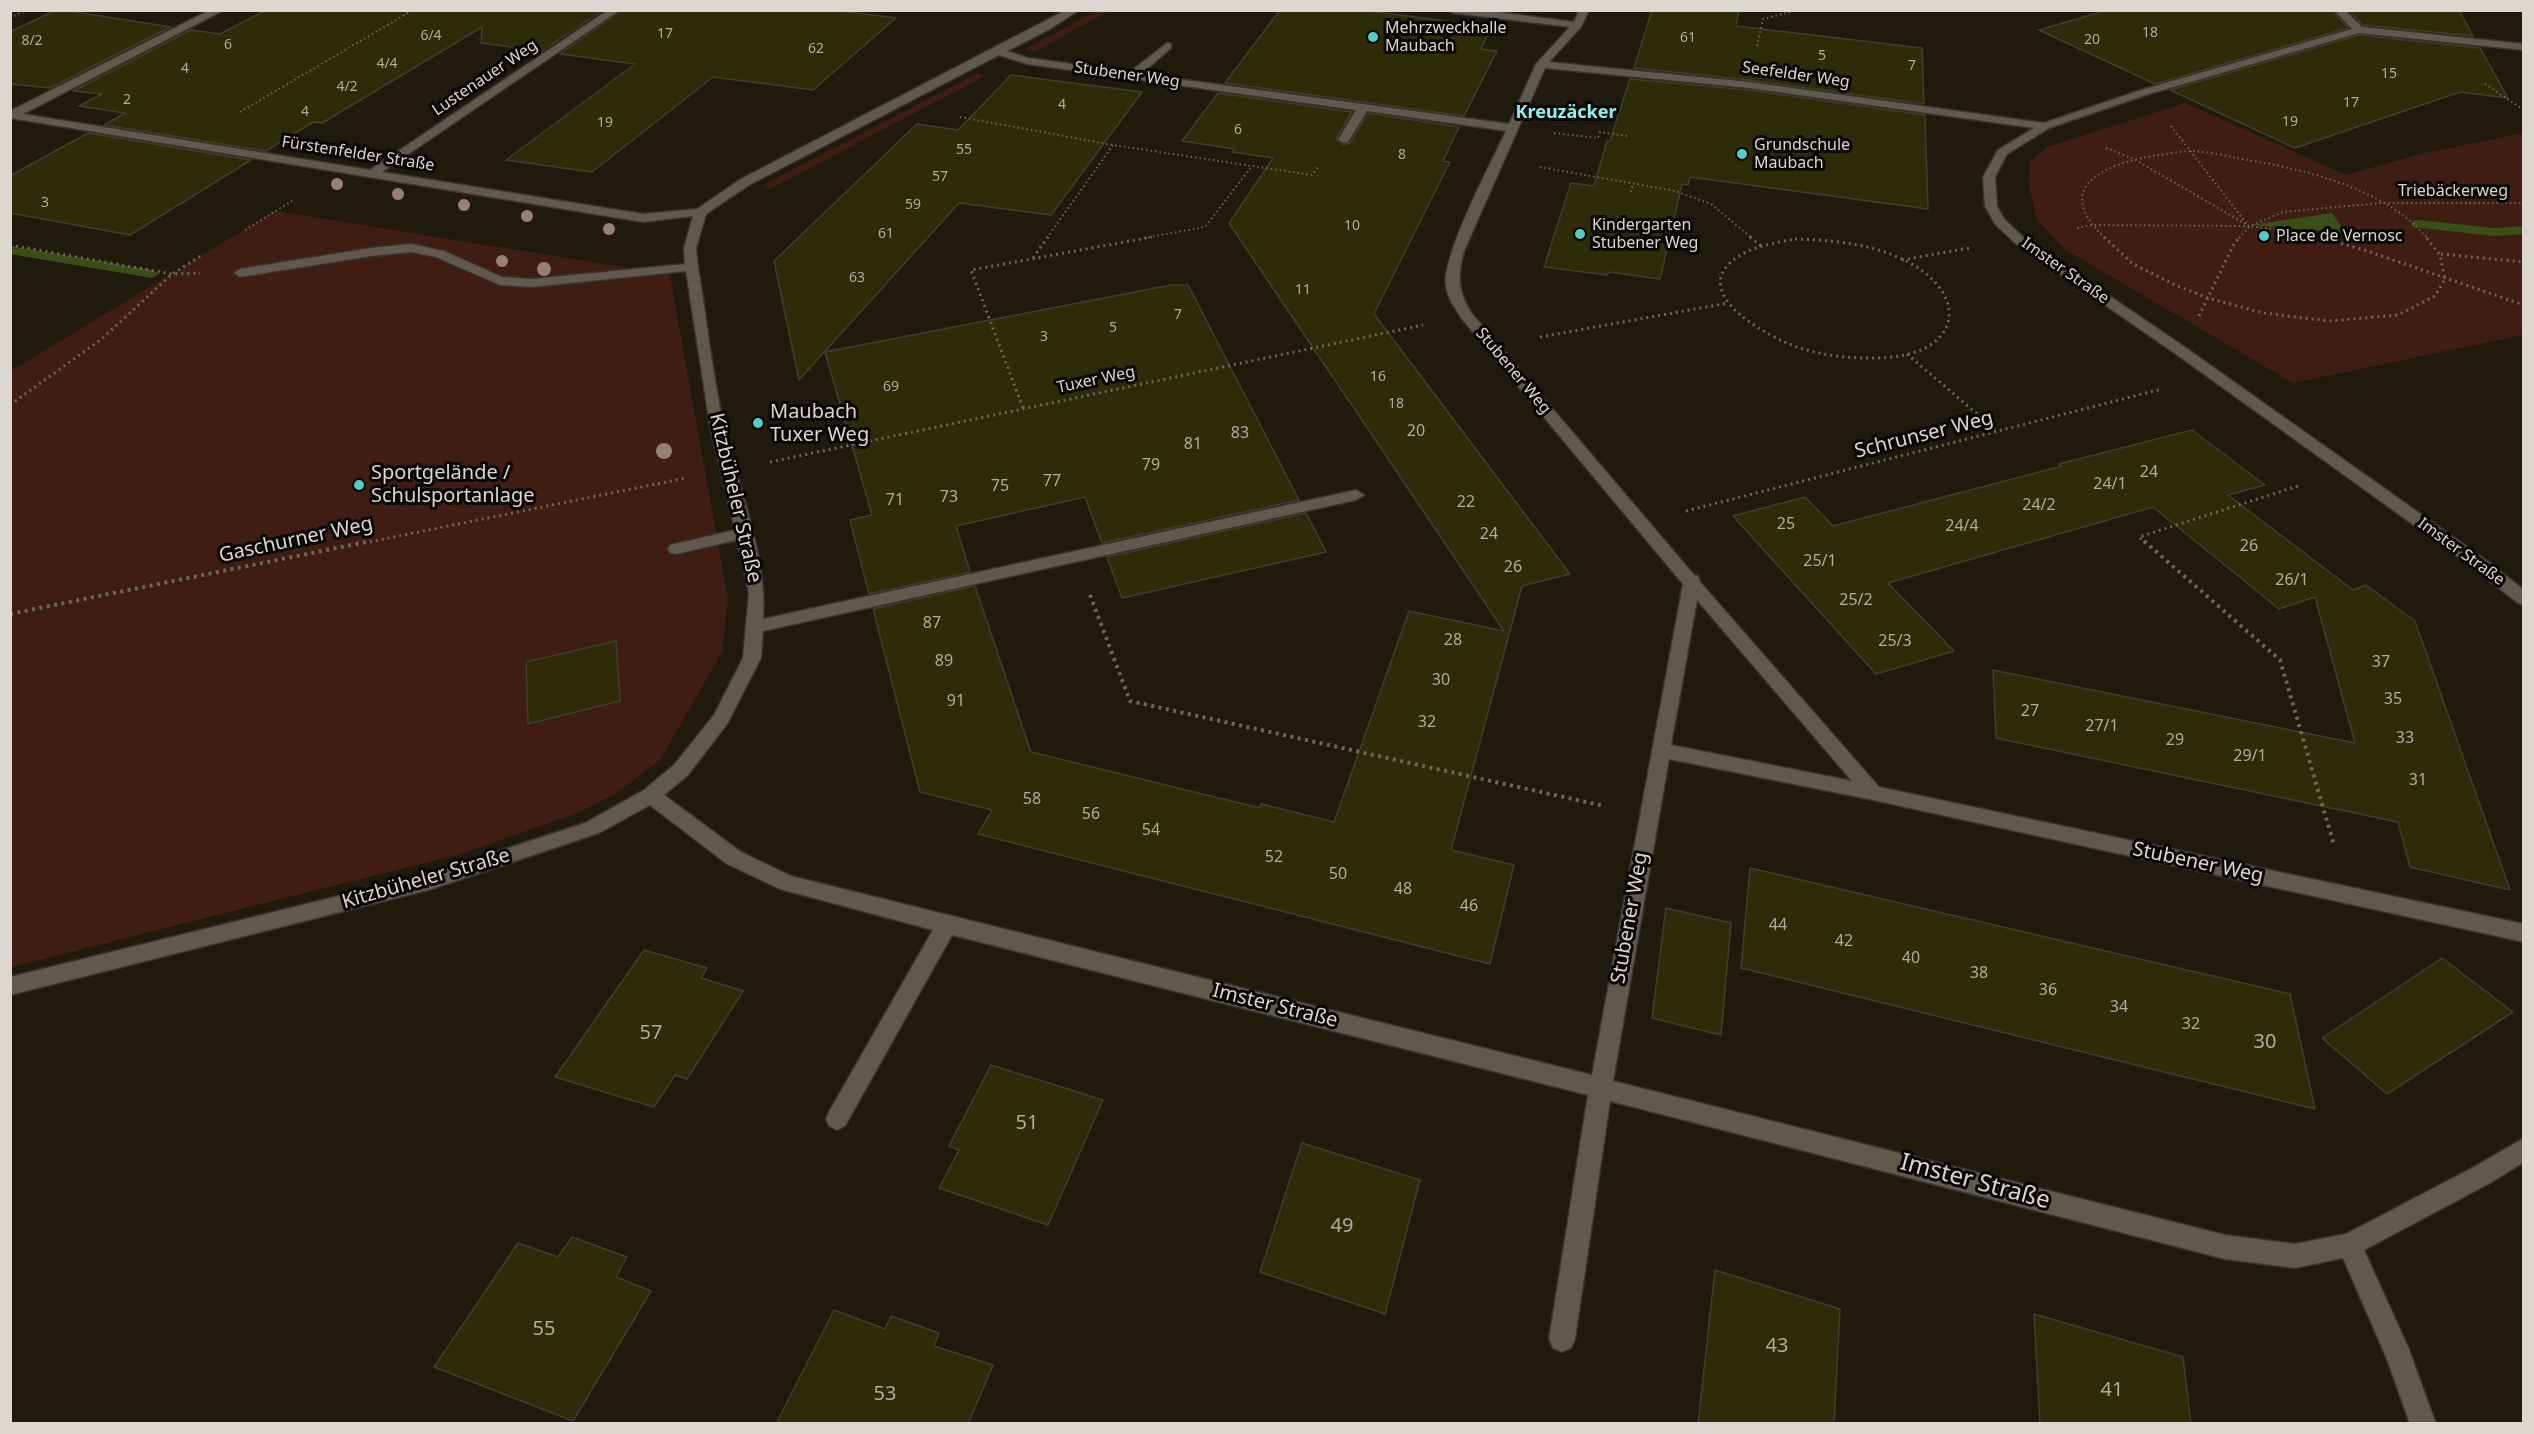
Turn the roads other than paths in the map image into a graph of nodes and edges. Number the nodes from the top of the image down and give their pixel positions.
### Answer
1 (219, 10) edge
2 (615, 10) edge
3 (1074, 10) edge
4 (1453, 10) edge
5 (1584, 10) edge
6 (2339, 10) edge
7 (1577, 25) junction
8 (2359, 30) junction
9 (1167, 46) dead end
10 (2523, 47) edge
11 (999, 52) junction
12 (1541, 64) junction
13 (1132, 76) junction
14 (1363, 108) junction
15 (11, 115) edge
16 (2045, 126) junction
17 (1512, 128) junction
18 (1344, 140) dead end
19 (374, 172) junction
20 (700, 212) junction
21 (692, 267) junction
22 (240, 273) road end
23 (1356, 495) dead end
24 (744, 533) junction
25 (676, 549) dead end
26 (1692, 580) junction
27 (2521, 593) edge
28 (755, 627) junction
29 (1661, 750) junction
30 (1873, 793) junction
31 (651, 795) junction
32 (947, 925) junction
33 (2523, 933) edge
34 (10, 986) edge
35 (1602, 1088) junction
36 (837, 1119) dead end
37 (2523, 1149) edge
38 (2349, 1245) junction
39 (1562, 1340) dead end
40 (2423, 1424) edge

1 - 15 street
2 - 19 street, Lustenauer Weg
3 - 11 street
4 - 7 street
5 - 7 street, Stubener Weg
6 - 8 street
7 - 12 street, Stubener Weg
8 - 10 street
8 - 16 street, Imster Straße
9 - 13 street
11 - 13 street, Stubener Weg
11 - 20 street
12 - 16 street, Seefelder Weg
12 - 17 street, Stubener Weg
13 - 14 street, Stubener Weg
14 - 17 street, Stubener Weg
14 - 18 street
15 - 19 street, Fürstenfelder Straße
16 - 27 street, Imster Straße
17 - 26 street, Stubener Weg
19 - 20 street, Fürstenfelder Straße
20 - 21 street, Kitzbüheler Straße
21 - 22 street
21 - 24 street, Kitzbüheler Straße
23 - 28 street
24 - 25 street
24 - 28 street, Kitzbüheler Straße
26 - 29 street, Stubener Weg
26 - 30 street, Stubener Weg
28 - 31 street, Kitzbüheler Straße
29 - 30 street, Stubener Weg
29 - 35 street, Stubener Weg
30 - 33 street, Stubener Weg
31 - 32 street, Imster Straße
31 - 34 street, Kitzbüheler Straße
32 - 35 street, Imster Straße
32 - 36 street
35 - 38 street, Imster Straße
35 - 39 street
37 - 38 street, Imster Straße
38 - 40 street

